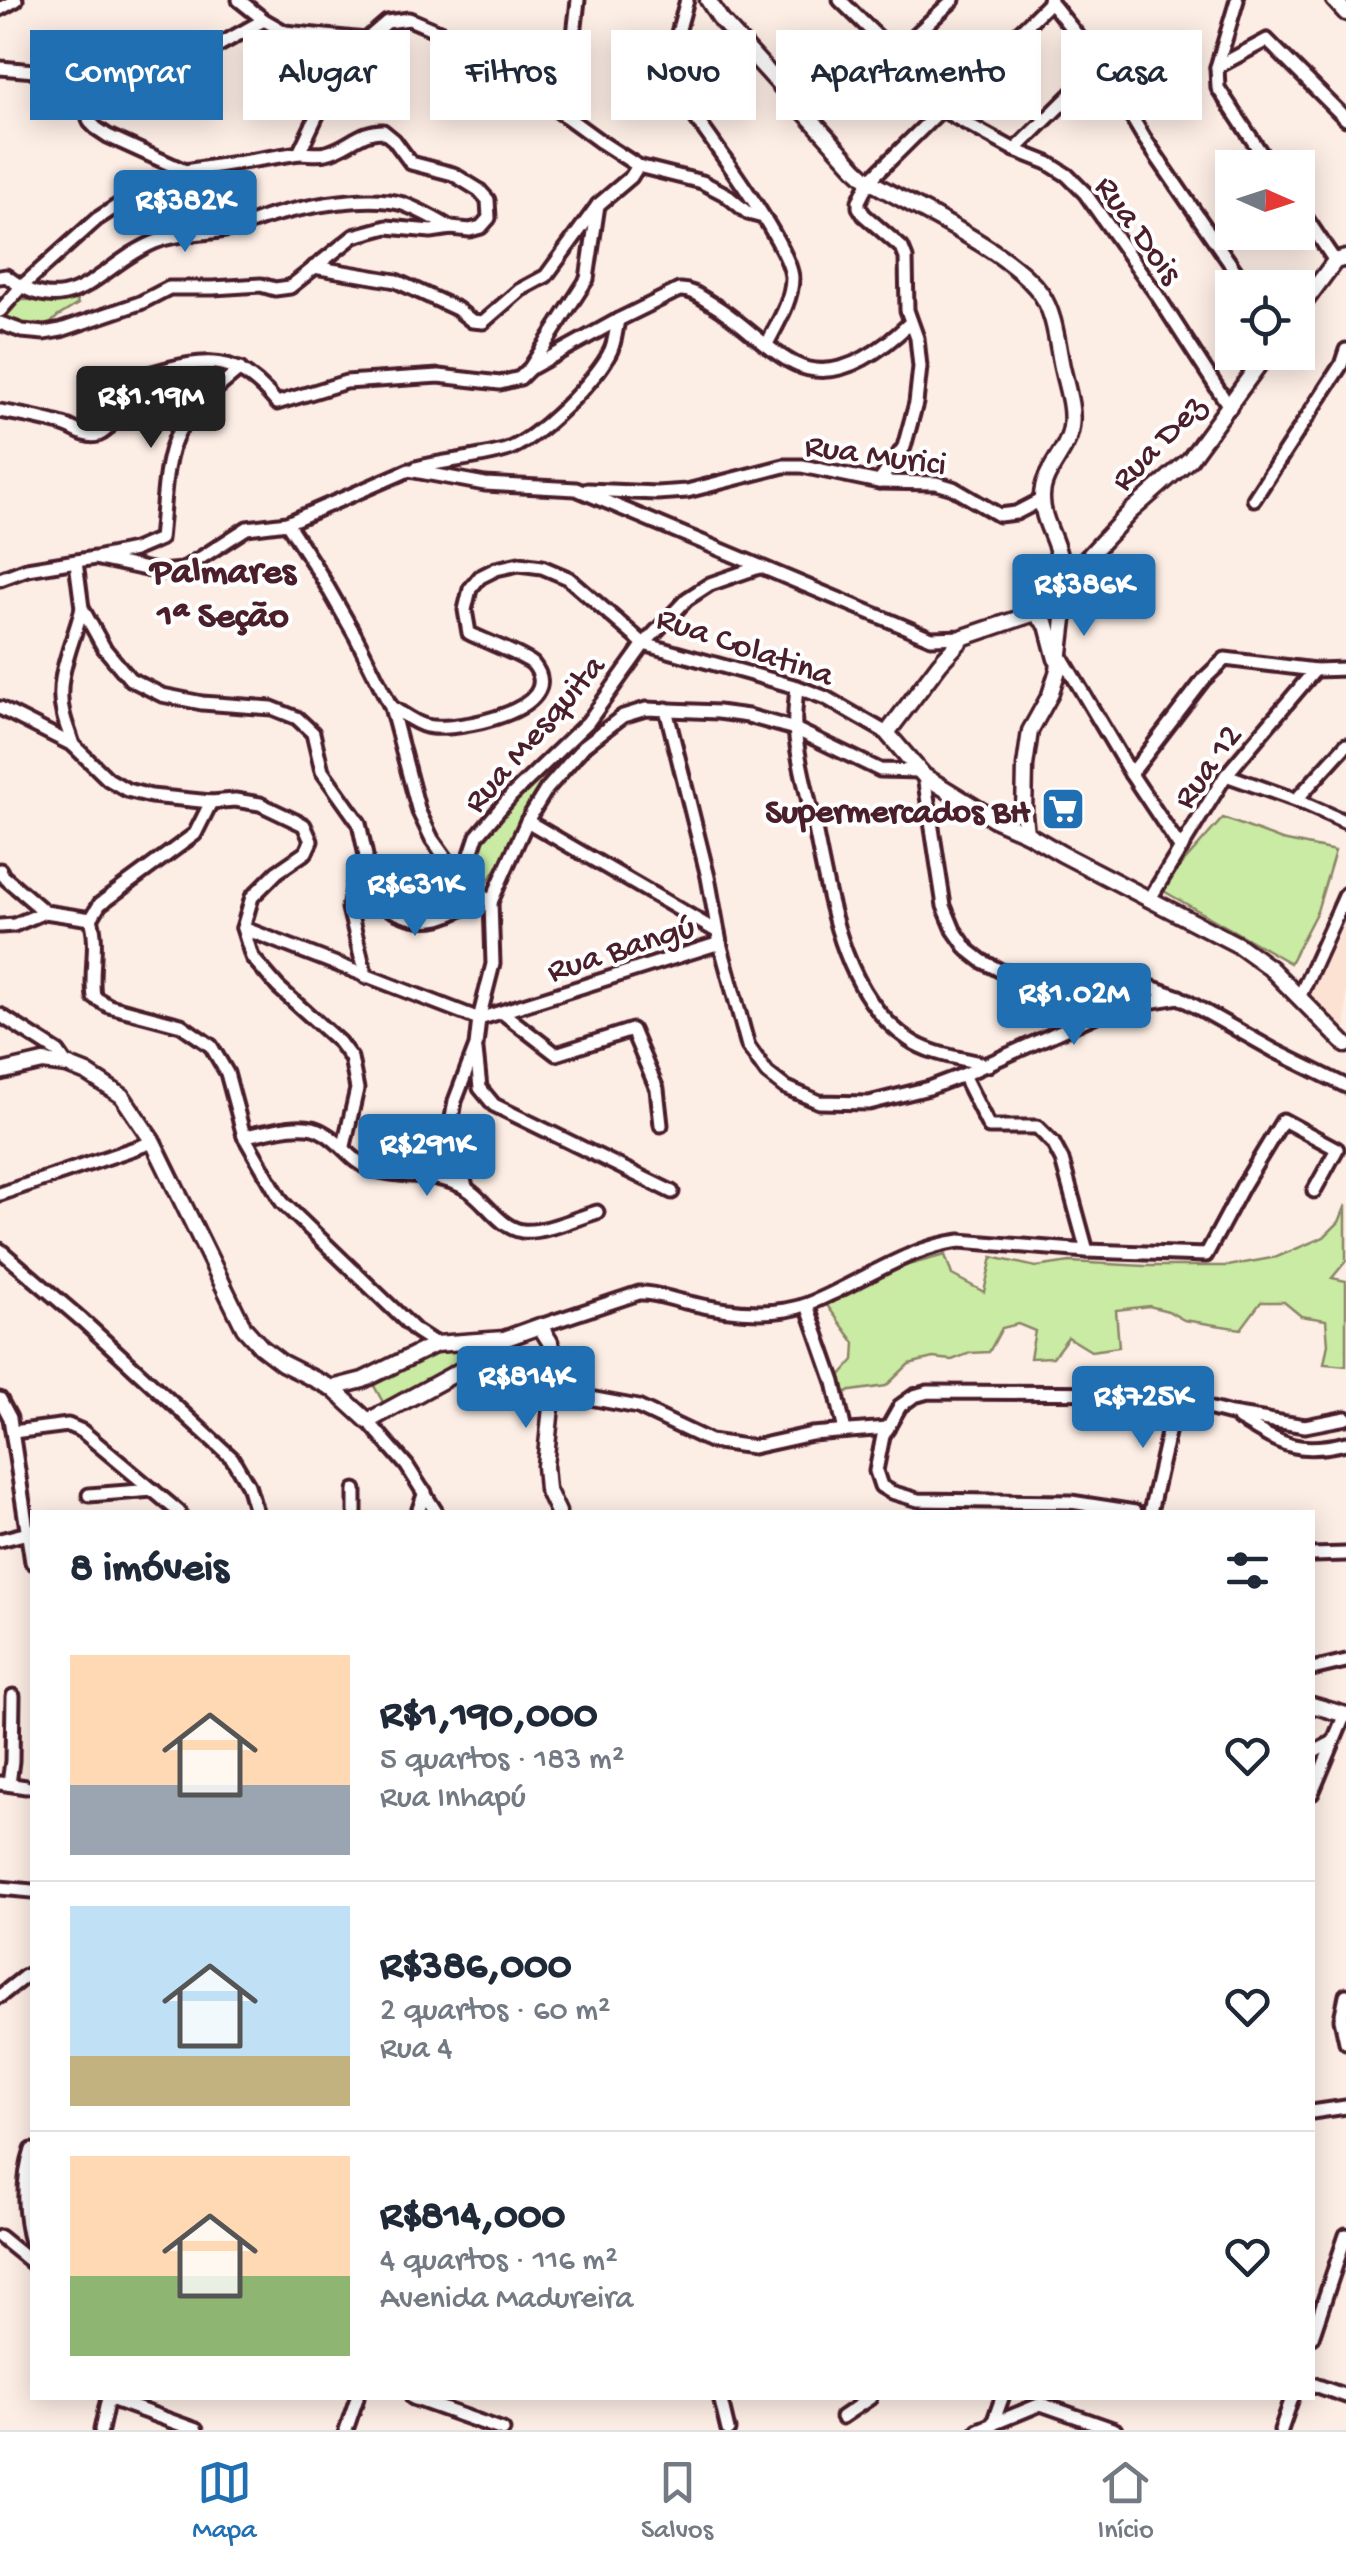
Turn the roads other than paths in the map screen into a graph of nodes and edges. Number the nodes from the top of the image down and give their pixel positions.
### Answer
1 (16, 0) edge
2 (239, 0) edge
3 (578, 0) edge
4 (687, 0) edge
5 (708, 0) edge
6 (953, 0) edge
7 (1050, 0) edge
8 (1237, 0) edge
9 (1334, 0) edge
10 (844, 1) edge
11 (0, 9) edge
12 (1346, 13) edge
13 (264, 20) junction
14 (282, 30) edge
15 (378, 30) edge
16 (436, 30) edge
17 (575, 30) edge
18 (872, 30) edge
19 (921, 30) edge
20 (1021, 30) edge
21 (1074, 30) edge
22 (223, 43) edge
23 (1217, 67) junction
24 (0, 68) edge
25 (30, 71) edge
26 (1061, 105) edge
27 (1346, 119) edge
28 (89, 120) edge
29 (315, 120) edge
30 (572, 120) edge
31 (932, 120) edge
32 (960, 120) edge
33 (1133, 120) edge
34 (1015, 150) junction
35 (1260, 150) edge
36 (299, 153) junction
37 (638, 166) junction
38 (185, 171) junction
39 (870, 181) junction
40 (598, 205) junction
41 (763, 217) junction
42 (451, 228) junction
43 (1315, 228) edge
44 (1340, 260) edge
45 (314, 267) junction
46 (1235, 270) edge
47 (0, 277) edge
48 (21, 288) junction
49 (1315, 290) edge
50 (0, 311) edge
51 (618, 320) junction
52 (0, 323) edge
53 (910, 323) junction
54 (767, 344) junction
55 (1346, 350) edge
56 (530, 368) junction
57 (240, 369) junction
58 (1256, 370) edge
59 (1230, 408) junction
60 (0, 412) edge
61 (409, 470) junction
62 (879, 482) junction
63 (576, 489) junction
64 (1041, 500) junction
65 (1254, 500) dead end
66 (287, 523) junction
67 (95, 558) junction
68 (76, 562) junction
69 (759, 567) junction
70 (0, 580) edge
71 (1059, 592) junction
72 (82, 608) junction
73 (1034, 613) junction
74 (964, 637) junction
75 (931, 638) junction
76 (644, 644) junction
77 (940, 663) junction
78 (1059, 663) junction
79 (1346, 669) edge
80 (1315, 670) junction
81 (797, 687) junction
82 (391, 707) junction
83 (0, 708) edge
84 (666, 709) junction
85 (795, 729) junction
86 (887, 734) junction
87 (74, 745) junction
88 (1346, 745) edge
89 (922, 774) junction
90 (1131, 774) junction
91 (1226, 775) junction
92 (1025, 797) junction
93 (1296, 800) junction
94 (211, 802) junction
95 (996, 820) junction
96 (527, 821) junction
97 (1346, 822) edge
98 (1026, 833) junction
99 (1182, 849) junction
100 (0, 870) edge
101 (462, 881) junction
102 (354, 885) junction
103 (1346, 894) edge
104 (488, 900) junction
105 (1150, 900) junction
106 (45, 912) junction
107 (91, 919) junction
108 (0, 926) edge
109 (243, 928) junction
110 (719, 937) junction
111 (366, 977) junction
112 (1178, 997) junction
113 (1299, 998) junction
114 (503, 1013) junction
115 (0, 1015) edge
116 (479, 1019) junction
117 (1346, 1044) edge
118 (476, 1046) junction
119 (67, 1064) junction
120 (988, 1065) junction
121 (0, 1072) edge
122 (963, 1075) junction
123 (1346, 1086) edge
124 (661, 1125) dead end
125 (244, 1136) junction
126 (153, 1142) junction
127 (344, 1146) junction
128 (467, 1189) junction
129 (1314, 1191) dead end
130 (672, 1192) dead end
131 (0, 1194) edge
132 (597, 1212) dead end
133 (0, 1250) edge
134 (1087, 1251) junction
135 (806, 1306) junction
136 (540, 1326) junction
137 (504, 1338) junction
138 (436, 1344) junction
139 (332, 1388) junction
140 (552, 1392) junction
141 (1176, 1398) junction
142 (0, 1399) edge
143 (1231, 1414) junction
144 (1346, 1418) edge
145 (368, 1420) junction
146 (888, 1428) junction
147 (845, 1431) junction
148 (13, 1432) junction
149 (1346, 1443) edge
150 (153, 1490) junction
151 (355, 1490) dead end
152 (424, 1492) junction
153 (89, 1495) dead end
154 (177, 1510) edge
155 (255, 1510) edge
156 (354, 1510) edge
157 (419, 1510) edge
158 (435, 1510) edge
159 (557, 1510) edge
160 (1122, 1510) edge
161 (1150, 1510) edge
162 (28, 1533) junction
163 (0, 1540) edge
164 (30, 1548) edge
165 (1346, 1554) edge
166 (1315, 1555) edge
167 (1346, 1661) edge
168 (1315, 1668) edge
169 (13, 1696) dead end
170 (1315, 1707) edge
171 (1345, 1714) edge
172 (1332, 1742) junction
173 (1315, 1752) edge
174 (4, 1784) edge
175 (1315, 1785) edge
176 (26, 1787) dead end
177 (0, 1888) edge
178 (30, 1891) edge
179 (30, 1974) edge
180 (0, 1996) edge
181 (1345, 1997) edge
182 (1346, 2042) edge
183 (1346, 2107) edge
184 (1315, 2112) edge
185 (30, 2156) edge
186 (30, 2233) edge
187 (1346, 2235) edge
188 (0, 2238) edge
189 (30, 2262) edge
190 (1340, 2274) edge
191 (1315, 2330) edge
192 (1315, 2385) edge
193 (1346, 2396) edge
194 (108, 2400) edge
195 (114, 2400) edge
196 (357, 2400) edge
197 (419, 2400) edge
198 (719, 2400) edge
199 (867, 2400) edge
200 (1001, 2400) edge
201 (1291, 2400) edge
202 (842, 2417) dead end
203 (992, 2427) edge
204 (102, 2430) edge
205 (196, 2430) edge
206 (346, 2430) edge
207 (503, 2430) edge
208 (728, 2430) edge
209 (978, 2430) edge
210 (1115, 2430) edge
211 (1281, 2430) edge

1 - 11 street
2 - 13 street
3 - 17 street
4 - 41 street
5 - 39 street
6 - 19 street
7 - 20 street
7 - 21 street
8 - 23 street
9 - 12 street
10 - 18 street, Rua Dois
13 - 14 street
13 - 22 street
15 - 16 street
23 - 27 street
23 - 35 street
24 - 25 street
26 - 34 street
28 - 38 street
29 - 36 street
30 - 37 street
31 - 39 street
32 - 34 street, Rua Dois
33 - 46 street
34 - 59 street, Rua Dois
36 - 38 street
36 - 42 street
37 - 40 street
37 - 41 street
38 - 48 street
39 - 53 street
39 - 64 street
40 - 45 street
40 - 56 street
41 - 54 street
42 - 45 street
42 - 48 street
43 - 44 street
44 - 49 street
45 - 52 street
47 - 48 street
48 - 50 street
51 - 54 street
51 - 56 street
51 - 61 street
53 - 54 street
53 - 62 street
55 - 65 street
56 - 57 street
57 - 60 street
57 - 67 street
58 - 59 street, Rua Dez
59 - 71 street, Rua Dez
61 - 63 street, Rua Murici
61 - 66 street
62 - 63 street, Rua Murici
62 - 64 street, Rua Murici
63 - 69 street
64 - 71 street
66 - 67 street
66 - 82 street
67 - 68 street
68 - 70 street
68 - 72 street
69 - 75 street
69 - 76 street, Rua Mesquita
71 - 73 street, Rua Dez
71 - 78 street
72 - 87 street
72 - 102 street
73 - 74 street
73 - 78 street
74 - 75 street
74 - 77 street
75 - 77 street
76 - 81 street, Rua Colatina
76 - 82 street, Rua Colatina
76 - 101 street, Rua Mesquita
77 - 86 street
78 - 90 street
78 - 92 street
79 - 80 street
80 - 90 street
80 - 91 street, Rua 12
81 - 85 street
81 - 86 street, Rua Colatina
82 - 101 street
83 - 87 street
84 - 85 street
84 - 96 street
84 - 110 street
85 - 89 street
85 - 120 street
86 - 89 street
87 - 94 street
88 - 93 street
89 - 95 street
89 - 112 street
90 - 99 street
91 - 93 street
91 - 99 street, Rua 12
92 - 95 street
92 - 98 street
93 - 97 street
94 - 107 street
94 - 109 street
95 - 98 street
96 - 104 street
96 - 110 street
98 - 105 street
99 - 105 street, Rua 12
100 - 106 street
101 - 104 street
102 - 104 street
102 - 111 street
103 - 113 street
104 - 116 street
105 - 113 street
106 - 107 street
106 - 108 street
107 - 125 street
109 - 111 street
109 - 127 street
110 - 114 street, Rua Bangú
110 - 122 street
111 - 116 street
112 - 120 street
112 - 123 street
113 - 117 street
114 - 116 street, Rua Bangú
114 - 124 street
115 - 119 street
116 - 118 street
118 - 128 street
118 - 130 street
119 - 121 street
119 - 126 street
120 - 122 street
122 - 134 street
125 - 127 street
125 - 138 street
126 - 131 street
126 - 139 street
127 - 128 street
128 - 132 street
129 - 134 street
133 - 155 street
134 - 135 street
135 - 136 street
135 - 147 street
136 - 137 street
136 - 140 street
137 - 138 street
137 - 145 street
138 - 139 street
139 - 145 street
140 - 147 street
140 - 159 street
141 - 143 street
141 - 146 street
141 - 161 street
142 - 148 street
143 - 144 street
143 - 149 street
145 - 152 street
146 - 147 street
146 - 160 street
148 - 150 street
148 - 162 street
150 - 153 street
150 - 154 street
151 - 156 street
152 - 157 street
152 - 158 street
162 - 163 street
162 - 164 street
165 - 166 street
167 - 168 street
169 - 174 street
170 - 171 street
171 - 172 street
172 - 173 street
172 - 175 street
174 - 176 street
177 - 178 street
179 - 180 street
181 - 182 street
183 - 184 street
185 - 186 street
187 - 190 street
188 - 189 street
190 - 191 street
192 - 193 street
194 - 204 street
195 - 205 street
196 - 206 street
197 - 207 street
198 - 208 street
199 - 202 street
200 - 203 street
201 - 211 street
203 - 209 street
203 - 210 street

